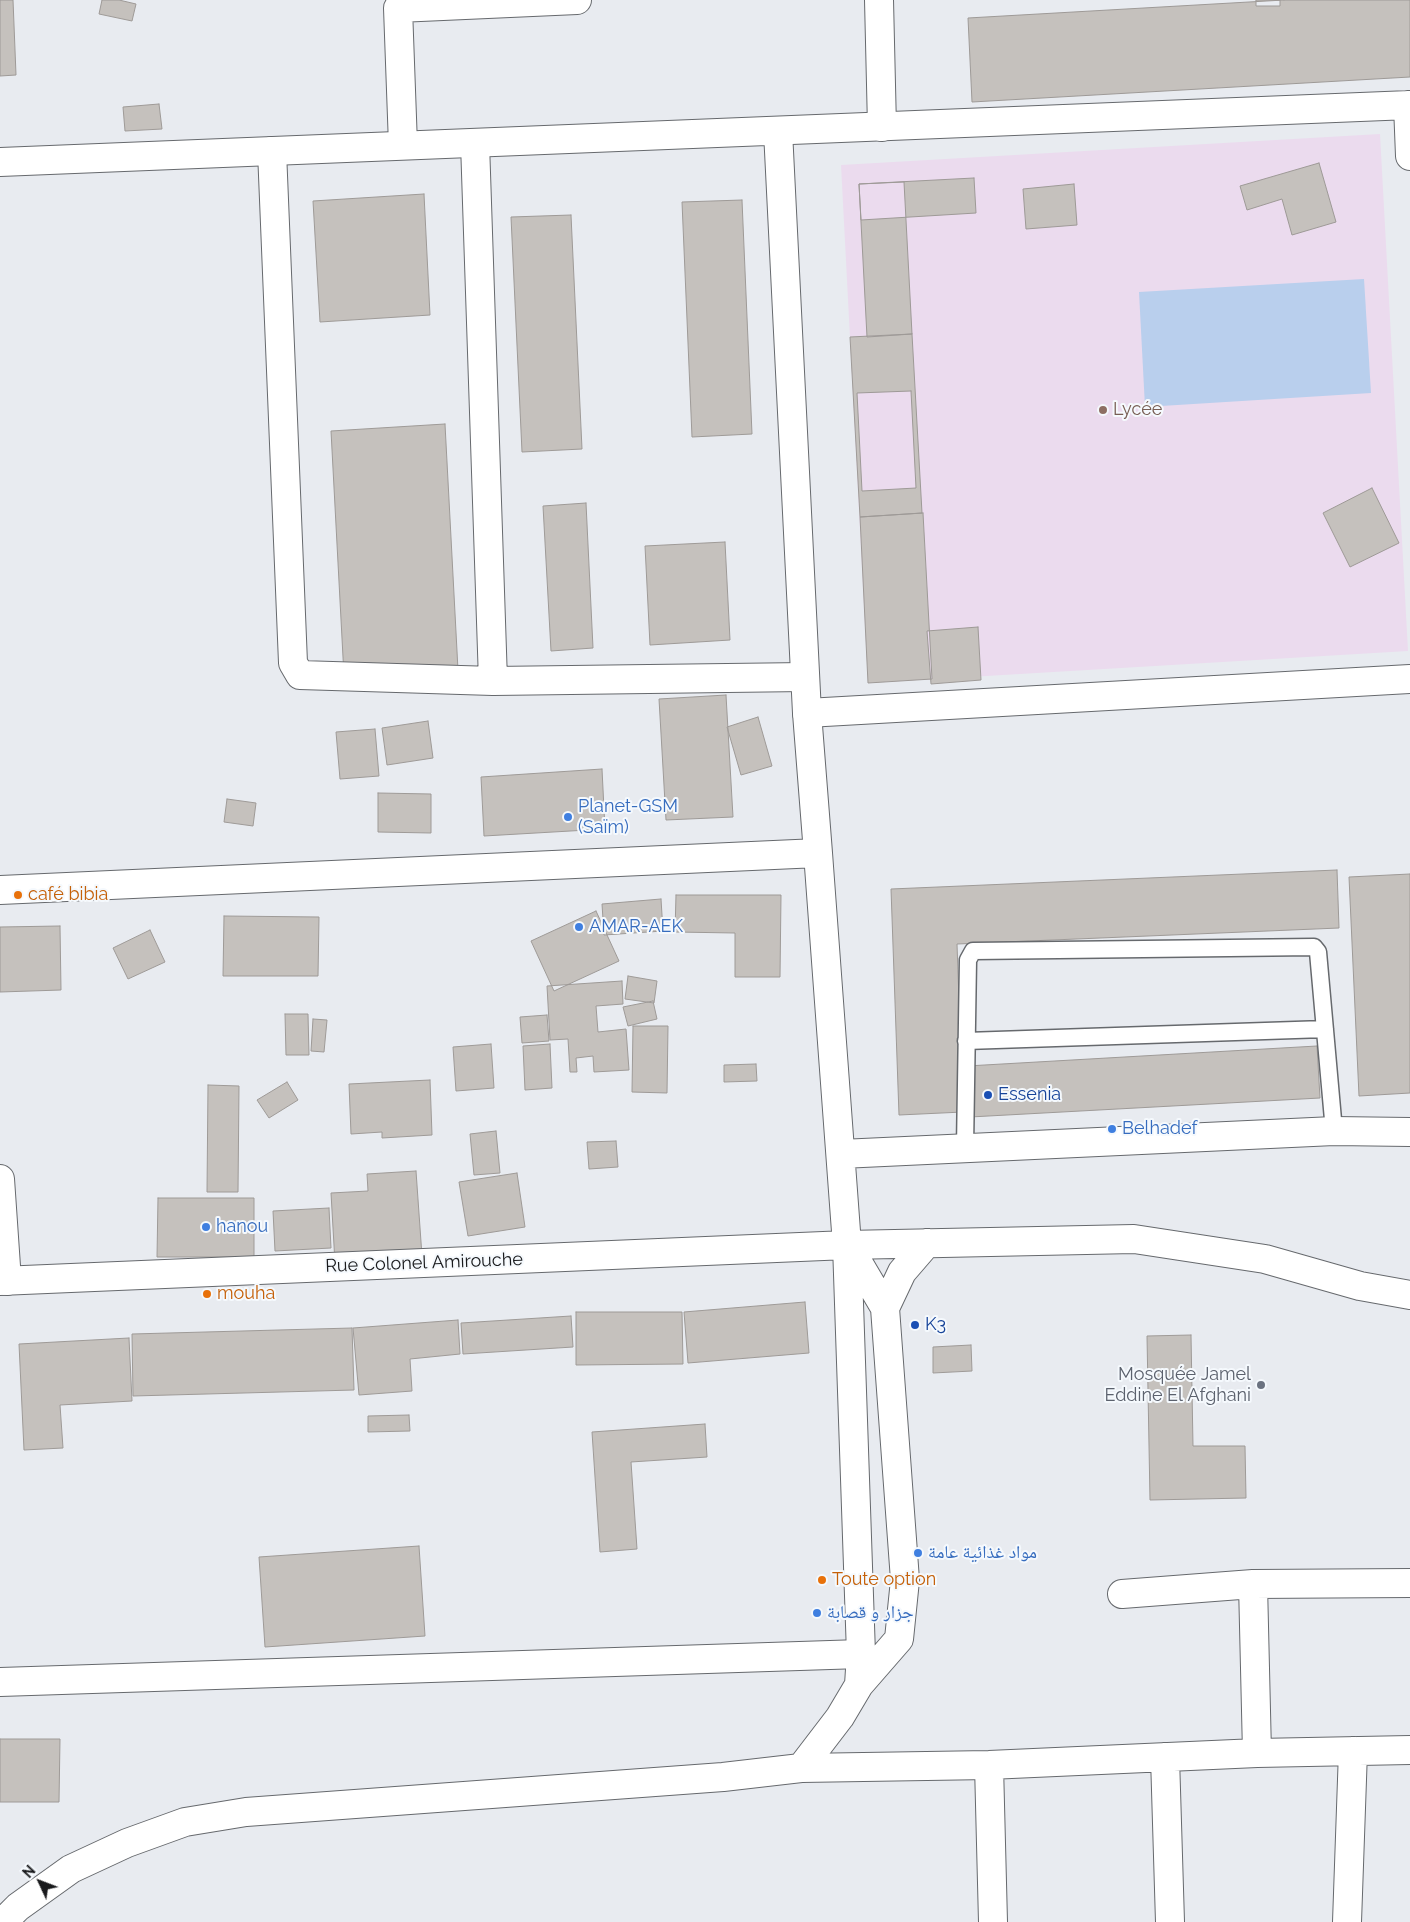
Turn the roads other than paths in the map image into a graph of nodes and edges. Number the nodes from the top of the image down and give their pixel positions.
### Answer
1 (577, 0) edge
2 (879, 0) edge
3 (1409, 105) edge
4 (882, 127) junction
5 (778, 131) junction
6 (475, 143) junction
7 (402, 146) junction
8 (272, 151) junction
9 (1410, 156) edge
10 (0, 162) edge
11 (806, 677) junction
12 (1410, 679) edge
13 (493, 681) junction
14 (807, 713) junction
15 (818, 853) junction
16 (0, 890) edge
17 (1325, 1029) junction
18 (966, 1041) junction
19 (1334, 1131) junction
20 (1410, 1132) edge
21 (965, 1147) junction
22 (840, 1154) junction
23 (0, 1179) edge
24 (926, 1243) junction
25 (848, 1244) junction
26 (4, 1281) edge
27 (1410, 1295) edge
28 (885, 1308) junction
29 (1410, 1583) edge
30 (1253, 1584) junction
31 (1122, 1594) dead end
32 (861, 1654) junction
33 (0, 1682) edge
34 (859, 1685) junction
35 (1410, 1750) edge
36 (1353, 1751) junction
37 (1257, 1752) junction
38 (1165, 1757) junction
39 (989, 1765) junction
40 (801, 1768) junction
41 (3, 1922) edge
42 (993, 1922) edge
43 (1170, 1922) edge
44 (1347, 1922) edge

1 - 7 street
2 - 4 street
3 - 4 street
3 - 9 street
4 - 5 street
5 - 6 street
5 - 11 street
6 - 7 street
6 - 13 street
7 - 8 street
8 - 10 street
8 - 13 street
11 - 13 street
11 - 14 street
12 - 14 street
14 - 15 street
15 - 16 street
15 - 22 street
17 - 18 lane
17 - 18 lane
17 - 19 lane
18 - 21 lane
19 - 20 street
19 - 21 street
21 - 22 street
22 - 25 street
23 - 26 street
24 - 25 street, Rue Colonel Amirouche
24 - 27 street, Rue Colonel Amirouche
24 - 28 street
25 - 26 street, Rue Colonel Amirouche
25 - 28 street
25 - 32 street
28 - 34 street
29 - 30 street
30 - 31 street
30 - 37 street
32 - 33 street
32 - 34 street
34 - 40 street
35 - 36 street
36 - 37 street
36 - 44 street
37 - 38 street
38 - 39 street
38 - 43 street
39 - 40 street
39 - 42 street
40 - 41 street

